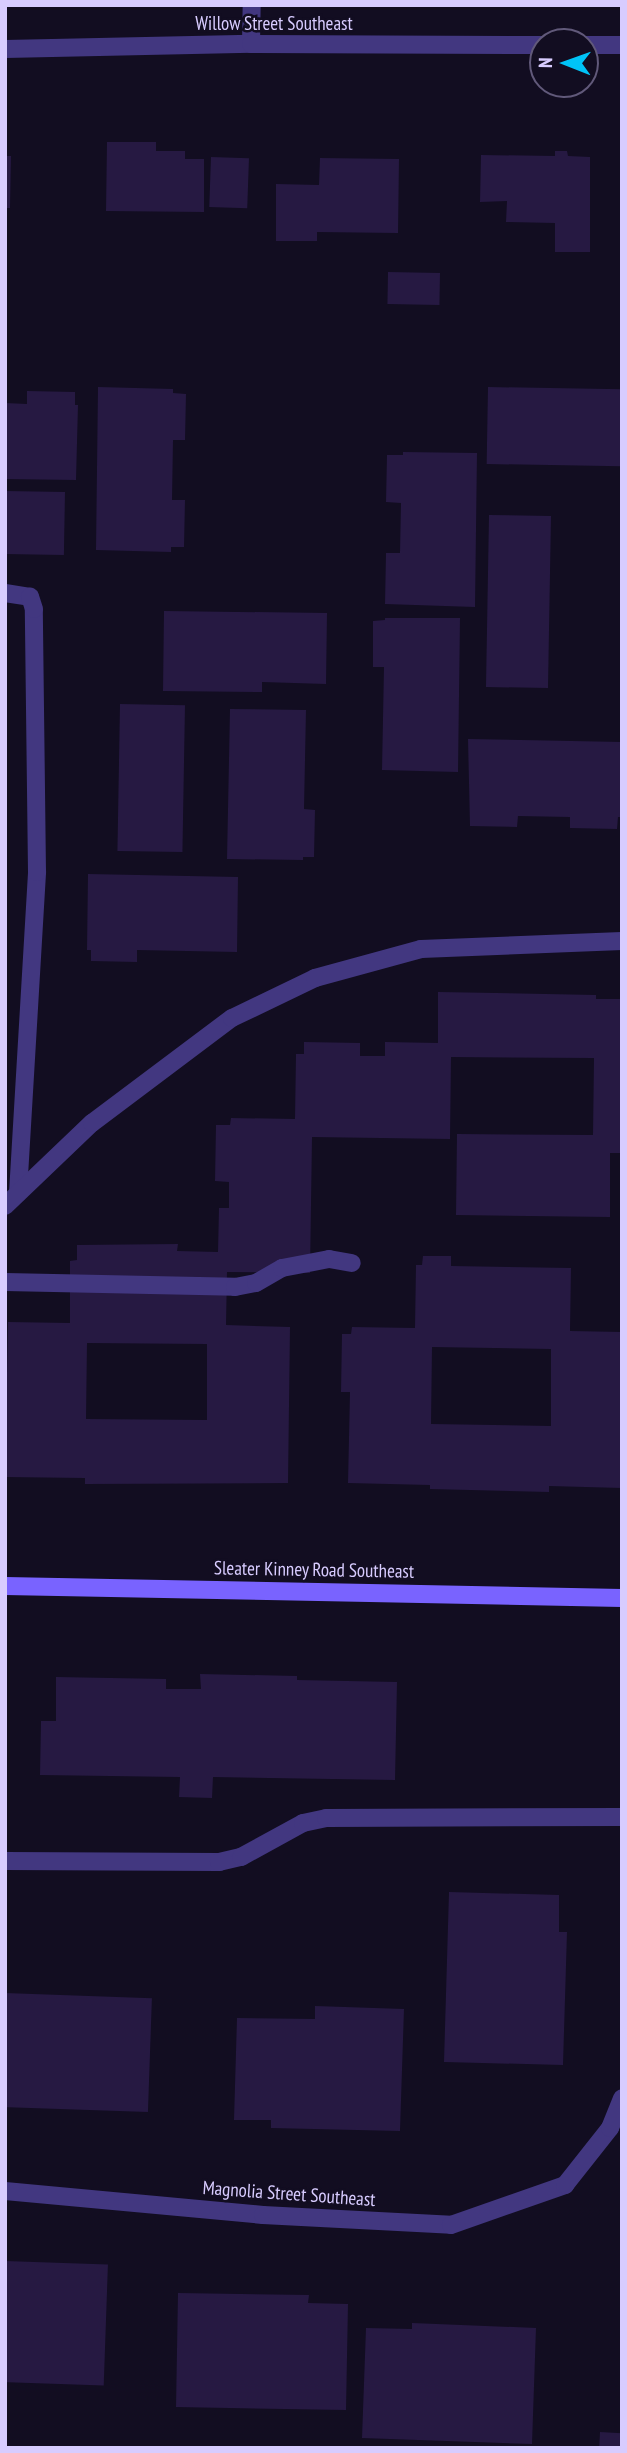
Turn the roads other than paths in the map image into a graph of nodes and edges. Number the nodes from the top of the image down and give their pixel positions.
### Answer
1 (252, 5) edge
2 (251, 44) junction
3 (529, 45) edge
4 (599, 45) edge
5 (622, 45) edge
6 (5, 49) edge
7 (5, 593) edge
8 (622, 941) edge
9 (19, 1193) junction
10 (5, 1206) edge
11 (352, 1263) dead end
12 (5, 1282) edge
13 (5, 1586) edge
14 (622, 1598) edge
15 (622, 1817) edge
16 (5, 1861) edge
17 (622, 2098) edge
18 (5, 2192) edge

1 - 2 street
2 - 3 street, Willow Street Southeast
2 - 6 street, Willow Street Southeast
4 - 5 street
7 - 9 street
8 - 9 street
9 - 10 street
11 - 12 street
13 - 14 street, Sleater Kinney Road Southeast
15 - 16 street
17 - 18 street, Magnolia Street Southeast

